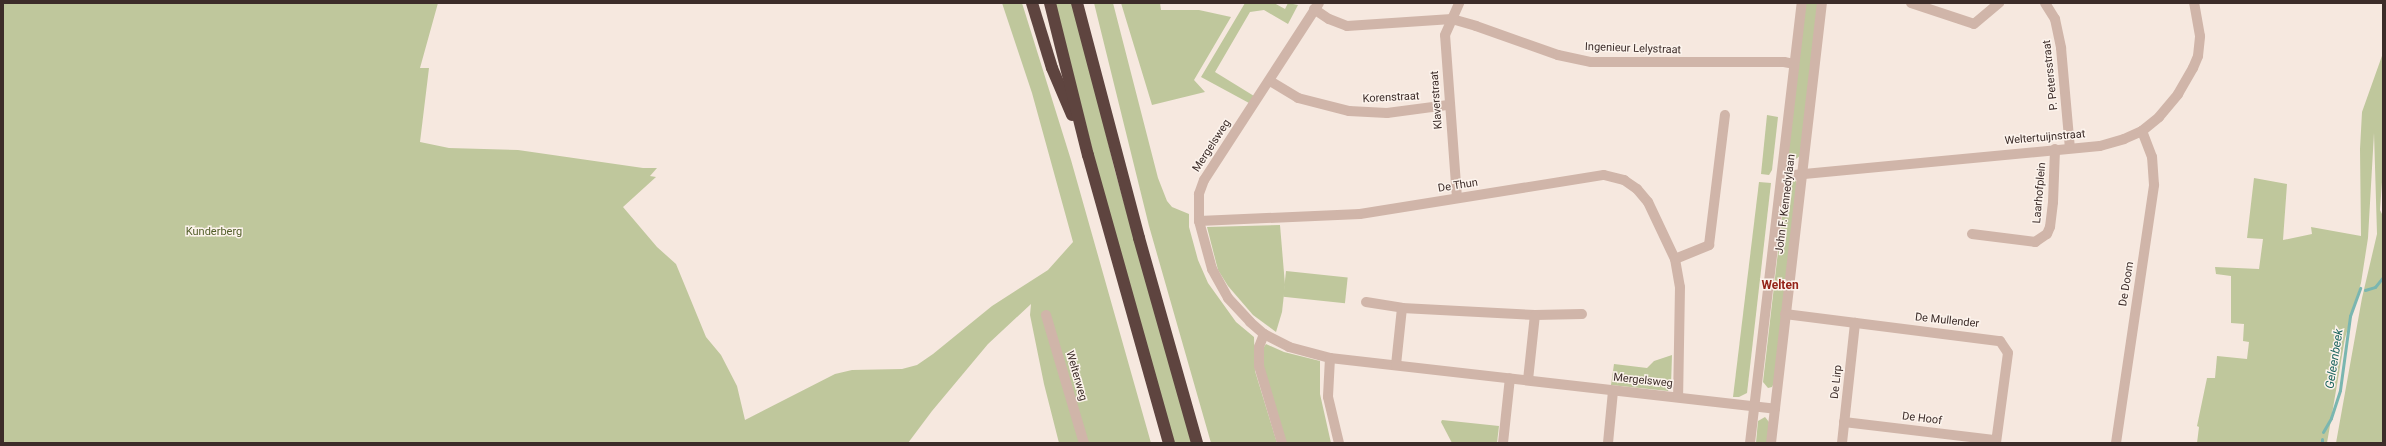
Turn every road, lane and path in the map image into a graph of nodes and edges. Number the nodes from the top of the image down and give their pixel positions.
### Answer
1 (1032, 3) edge
2 (1050, 3) edge
3 (1078, 3) edge
4 (1459, 3) edge
5 (1802, 3) edge
6 (1822, 3) edge
7 (1911, 3) edge
8 (1999, 3) edge
9 (2045, 3) edge
10 (2194, 3) edge
11 (1317, 6) edge
12 (1452, 19) junction
13 (1794, 64) junction
14 (1270, 81) junction
15 (1448, 106) junction
16 (1725, 115) dead end
17 (2142, 131) junction
18 (2070, 148) junction
19 (2055, 149) junction
20 (1088, 155) junction
21 (1801, 174) junction
22 (1783, 176) junction
23 (1457, 198) junction
24 (1198, 221) junction
25 (1972, 234) dead end
26 (1675, 259) junction
27 (1366, 302) dead end
28 (1402, 308) junction
29 (1582, 314) dead end
30 (1785, 314) junction
31 (1046, 315) dead end
32 (1536, 315) junction
33 (1855, 323) junction
34 (1264, 334) junction
35 (1330, 358) junction
36 (1396, 365) junction
37 (1510, 378) junction
38 (1528, 380) junction
39 (1613, 391) junction
40 (1678, 397) junction
41 (1755, 406) junction
42 (1775, 409) junction
43 (1844, 422) junction
44 (1996, 442) edge
45 (1084, 443) edge
46 (1169, 443) edge
47 (1197, 443) edge
48 (1282, 443) edge
49 (1339, 443) edge
50 (1503, 443) edge
51 (1608, 443) edge
52 (1750, 443) edge
53 (1771, 443) edge
54 (1842, 443) edge
55 (2116, 443) edge

1 - 20 highway
2 - 20 highway
3 - 47 highway
4 - 12 street, Klaverstraat
5 - 13 street, John F. Kennedylaan
6 - 21 street, John F. Kennedylaan
7 - 8 street
9 - 18 street, P. Petersstraat
10 - 17 street, Weltertuijnstraat
11 - 12 street, Ingenieur Lelystraat
11 - 14 street, Mergelsweg
12 - 13 street, Ingenieur Lelystraat
12 - 15 street, Klaverstraat
13 - 22 street, John F. Kennedylaan
14 - 15 street, Korenstraat
14 - 24 street, Mergelsweg
15 - 23 street, Klaverstraat
16 - 26 street
17 - 18 street, Weltertuijnstraat
17 - 55 street, De Doom
18 - 19 street, Weltertuijnstraat
19 - 21 street, Weltertuijnstraat
19 - 25 street, Laarhofplein
20 - 46 highway
21 - 22 street, Weltertuijnstraat
21 - 30 street, John F. Kennedylaan
22 - 41 street, John F. Kennedylaan
23 - 24 street, De Thun
23 - 26 street, De Thun
24 - 34 street, Mergelsweg
26 - 40 street, De Thun
27 - 28 street
28 - 32 street
28 - 36 street
29 - 32 street
30 - 33 street, De Mullender
30 - 42 street, John F. Kennedylaan
31 - 45 street, Welterweg
32 - 38 street
33 - 43 street, De Lirp
33 - 44 street, De Mullender
34 - 35 street, Mergelsweg
34 - 48 street
35 - 36 street, Mergelsweg
35 - 49 street
36 - 37 street, Mergelsweg
37 - 38 street, Mergelsweg
37 - 50 street
38 - 39 street, Mergelsweg
39 - 40 street, Mergelsweg
39 - 51 street
40 - 41 street, Mergelsweg
41 - 42 street
41 - 52 street, John F. Kennedylaan
42 - 53 street, John F. Kennedylaan
43 - 44 street, De Hoof
43 - 54 street, De Lirp

